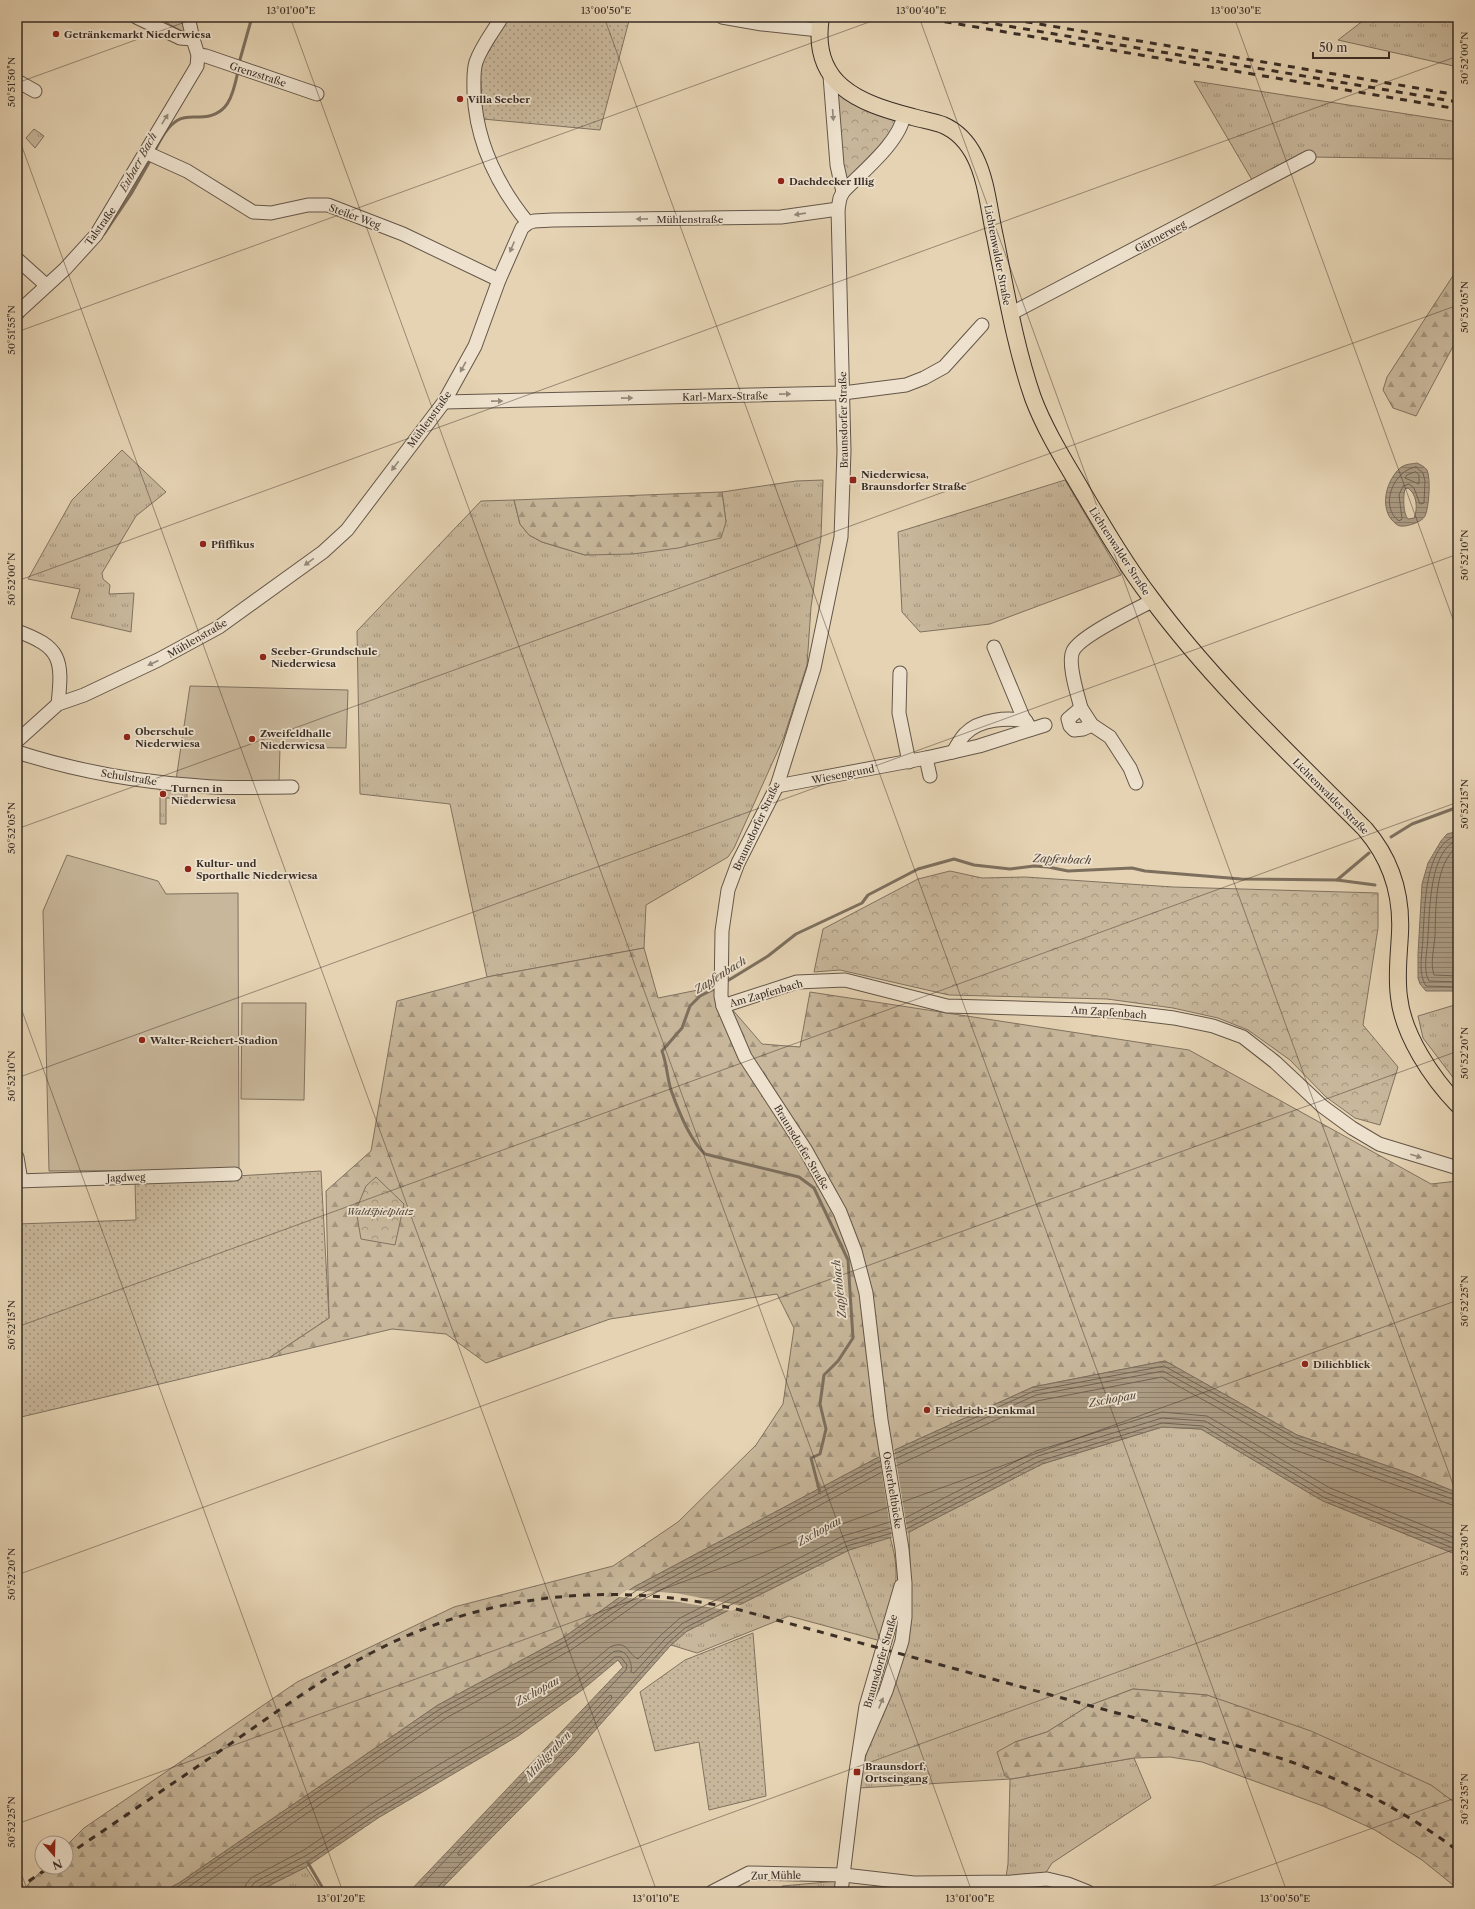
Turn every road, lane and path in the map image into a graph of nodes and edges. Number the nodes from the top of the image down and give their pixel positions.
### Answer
1 (136, 17) edge
2 (188, 17) edge
3 (722, 17) edge
4 (500, 20) dead end
5 (820, 24) edge
6 (193, 39) junction
7 (198, 55) junction
8 (830, 76) junction
9 (17, 81) edge
10 (35, 91) dead end
11 (317, 94) dead end
12 (904, 115) junction
13 (152, 155) junction
14 (1309, 157) dead end
15 (843, 192) junction
16 (838, 209) junction
17 (528, 223) junction
18 (17, 259) edge
19 (499, 280) junction
20 (46, 286) junction
21 (17, 313) edge
22 (1010, 314) junction
23 (982, 325) dead end
24 (842, 393) junction
25 (444, 402) junction
26 (1152, 600) junction
27 (17, 631) edge
28 (994, 647) dead end
29 (900, 673) dead end
30 (58, 704) junction
31 (1081, 708) junction
32 (1045, 724) dead end
33 (1029, 725) junction
34 (1092, 725) junction
35 (17, 740) edge
36 (17, 752) edge
37 (953, 752) junction
38 (926, 758) junction
39 (909, 762) junction
40 (930, 776) dead end
41 (1136, 783) dead end
42 (777, 786) junction
43 (292, 787) dead end
44 (722, 1001) junction
45 (1458, 1105) edge
46 (17, 1157) edge
47 (1458, 1168) edge
48 (235, 1174) dead end
49 (19, 1181) edge
50 (883, 1432) joint
51 (902, 1549) joint
52 (844, 1875) junction
53 (1084, 1891) edge
54 (712, 1892) edge
55 (841, 1892) edge

1 - 6 street
2 - 6 street
3 - 5 street
4 - 17 street
5 - 8 main road, Lichtenwalder Straße
6 - 7 street
7 - 11 street, Grenzstraße
13 -> 7 street, Talstraße
8 - 12 main road, Lichtenwalder Straße
8 -> 15 street, Braunsdorfer Straße
9 - 10 street
12 - 15 street, Braunsdorfer Straße
12 - 22 main road, Lichtenwalder Straße
13 - 19 street, Steiler Weg
13 - 20 street, Talstraße
14 - 22 street, Gärtnerweg
15 - 16 street, Braunsdorfer Straße
16 -> 17 street, Mühlenstraße
16 - 24 street, Braunsdorfer Straße
17 -> 19 street, Mühlenstraße
18 - 20 street
19 -> 25 street, Mühlenstraße
20 - 21 street, Talstraße
22 - 26 main road, Lichtenwalder Straße
23 - 24 street, Karl-Marx-Straße
25 -> 24 street, Karl-Marx-Straße
24 - 42 street, Braunsdorfer Straße
25 -> 30 street, Mühlenstraße
26 - 31 street
26 - 45 main road, Lichtenwalder Straße
27 - 30 street
28 - 33 street
29 - 39 street
30 - 35 street, Mühlenstraße
31 - 34 street
31 - 34 street
32 - 33 street, Wiesengrund
33 - 37 street, Wiesengrund
33 - 37 street, Wiesengrund
34 - 41 street
36 - 43 street, Schulstraße
37 - 38 street, Wiesengrund
38 - 39 street, Wiesengrund
38 - 40 street
39 - 42 street, Wiesengrund
42 - 44 street, Braunsdorfer Straße
44 -> 47 street, Am Zapfenbach
44 - 50 street, Braunsdorfer Straße
46 - 49 street
48 - 49 street, Jagdweg
50 - 51 street, Oesterheltbücke
51 - 52 street, Braunsdorfer Straße
52 - 53 street, Zur Mühle
52 - 54 street, Zur Mühle
52 - 55 street, Braunsdorfer Straße

